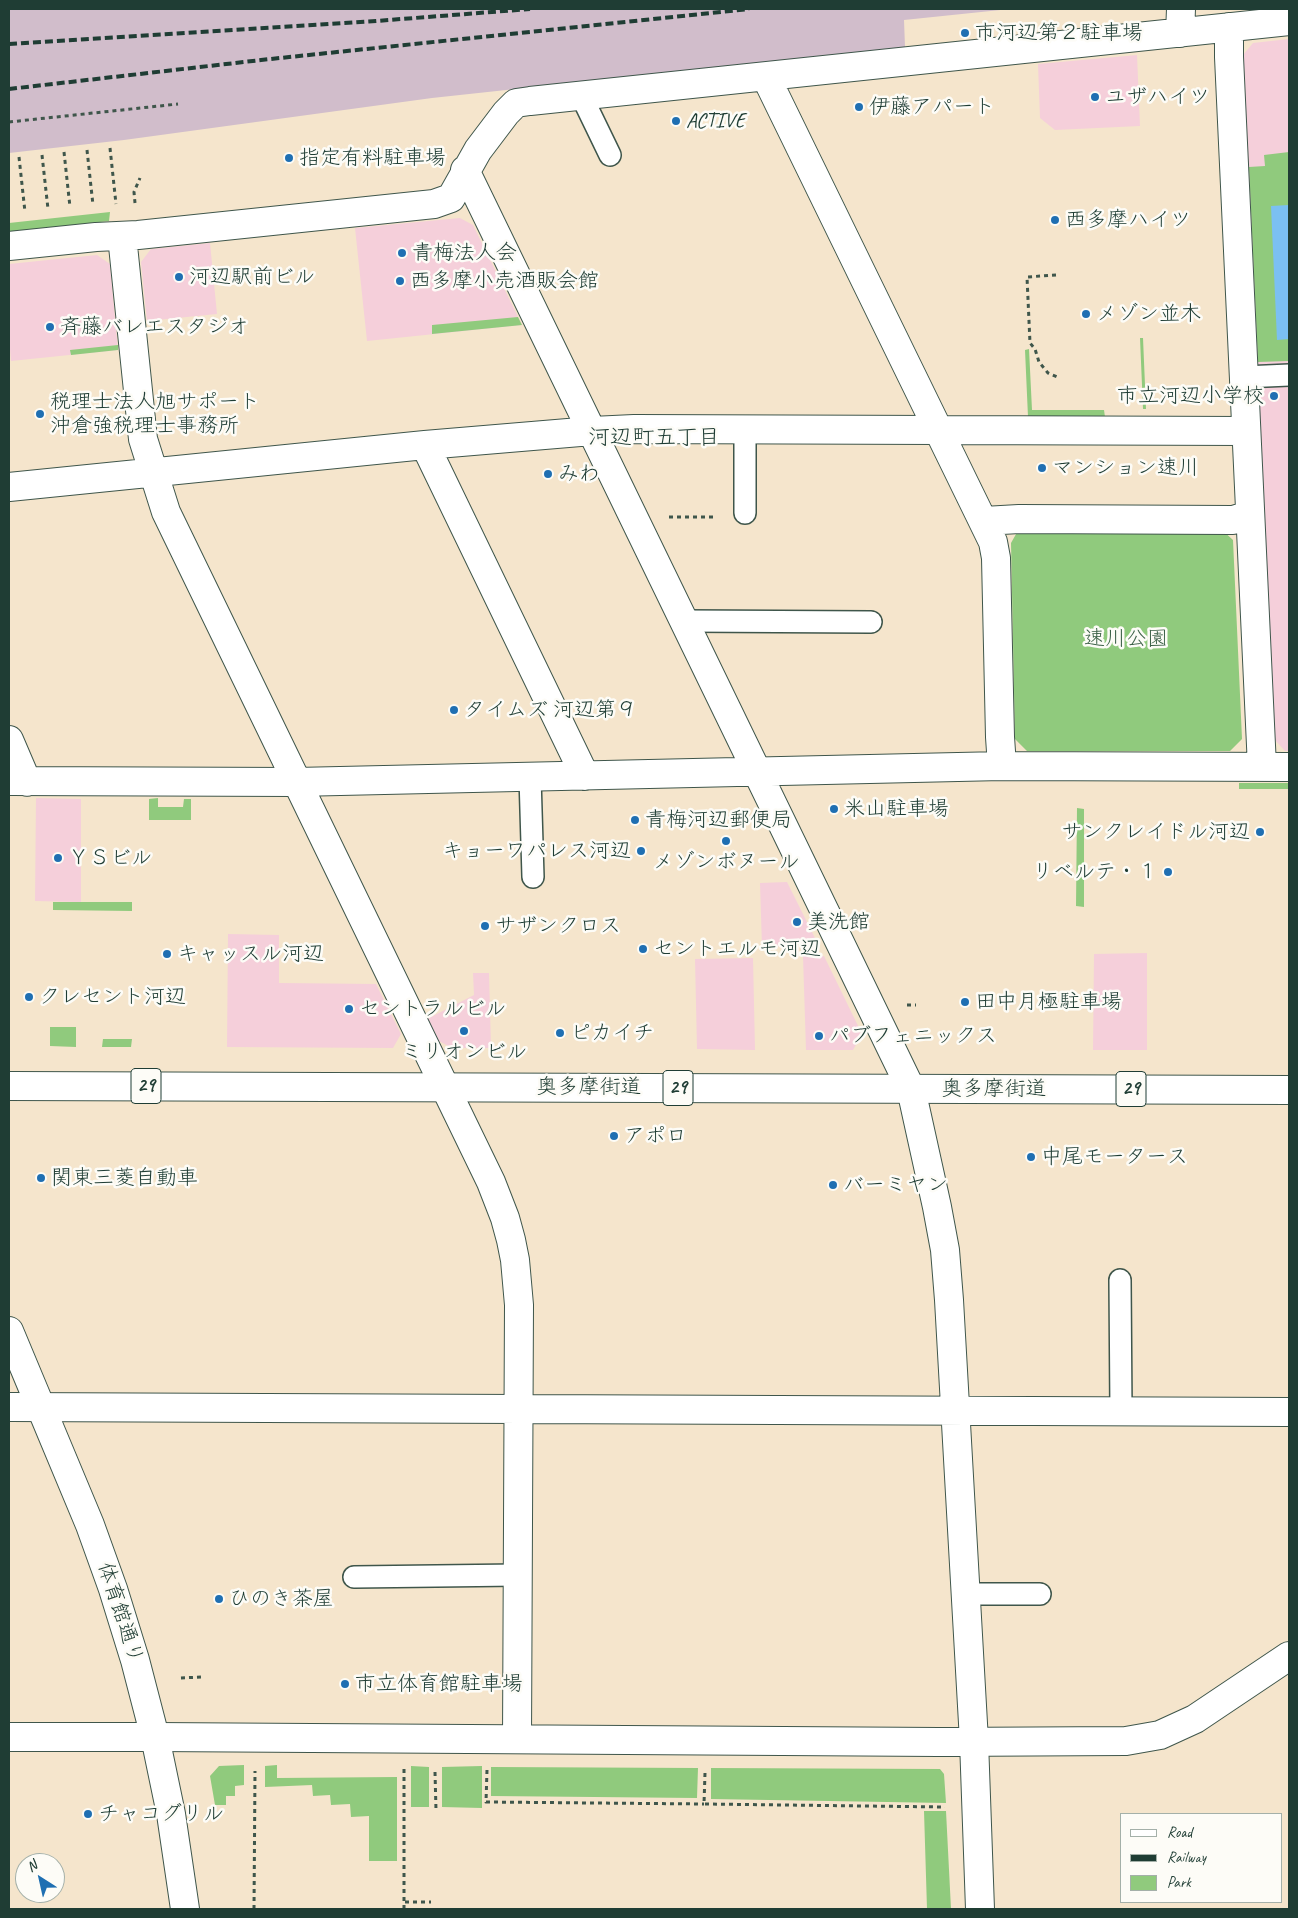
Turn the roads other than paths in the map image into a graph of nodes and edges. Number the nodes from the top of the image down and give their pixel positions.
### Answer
1 (1180, 21) edge
2 (1289, 21) edge
3 (1229, 28) junction
4 (766, 76) junction
5 (581, 95) junction
6 (610, 155) dead end
7 (465, 170) junction
8 (122, 236) junction
9 (9, 246) edge
10 (1289, 375) edge
11 (1244, 377) junction
12 (745, 429) junction
13 (939, 430) junction
14 (592, 431) junction
15 (1246, 431) junction
16 (426, 445) junction
17 (152, 472) junction
18 (9, 487) edge
19 (745, 513) road end
20 (1249, 515) junction
21 (984, 521) junction
22 (685, 622) junction
23 (871, 622) dead end
24 (9, 740) edge
25 (1002, 766) junction
26 (1262, 767) junction
27 (1289, 767) edge
28 (758, 772) junction
29 (585, 776) junction
30 (530, 777) junction
31 (18, 782) edge
32 (296, 782) junction
33 (533, 877) dead end
34 (9, 1086) edge
35 (445, 1087) junction
36 (910, 1088) junction
37 (1289, 1090) edge
38 (1120, 1280) dead end
39 (9, 1331) edge
40 (9, 1407) edge
41 (42, 1407) junction
42 (518, 1409) junction
43 (954, 1412) junction
44 (1121, 1412) junction
45 (1289, 1412) edge
46 (518, 1575) junction
47 (354, 1577) dead end
48 (965, 1594) junction
49 (1040, 1594) dead end
50 (1289, 1656) edge
51 (9, 1737) edge
52 (155, 1737) junction
53 (517, 1739) junction
54 (974, 1741) junction
55 (185, 1909) edge
56 (980, 1909) edge

1 - 3 street
1 - 4 street
2 - 3 street
3 - 11 street
4 - 5 street
4 - 13 street
5 - 6 lane
5 - 7 street
7 - 8 street
7 - 14 street
8 - 9 street
8 - 17 street
10 - 11 lane
11 - 15 street
12 - 13 street
12 - 14 street
12 - 19 lane
13 - 15 street
13 - 21 street
14 - 16 street
14 - 22 street
15 - 20 street
16 - 17 street
16 - 29 street
17 - 18 street
17 - 32 street
20 - 21 street
20 - 26 street
21 - 25 street
22 - 23 lane
22 - 28 street
24 - 31 street
25 - 26 street
25 - 28 street
26 - 27 street
28 - 29 street
28 - 36 street
29 - 30 street
30 - 32 street
30 - 33 lane
31 - 32 street
32 - 35 street
34 - 35 street, 奥多摩街道 / 29
35 - 36 street, 奥多摩街道 / 29
35 - 42 street
36 - 37 street, 奥多摩街道 / 29
36 - 43 street
38 - 44 lane
39 - 41 street, 体育館通り
40 - 41 street
41 - 42 street
41 - 52 street, 体育館通り
42 - 43 street
42 - 46 street
43 - 44 street
43 - 48 street
44 - 45 street
46 - 47 lane
46 - 53 street
48 - 49 lane
48 - 54 street
50 - 54 street
51 - 52 street
52 - 53 street
52 - 55 street, 体育館通り
53 - 54 street
54 - 56 street

